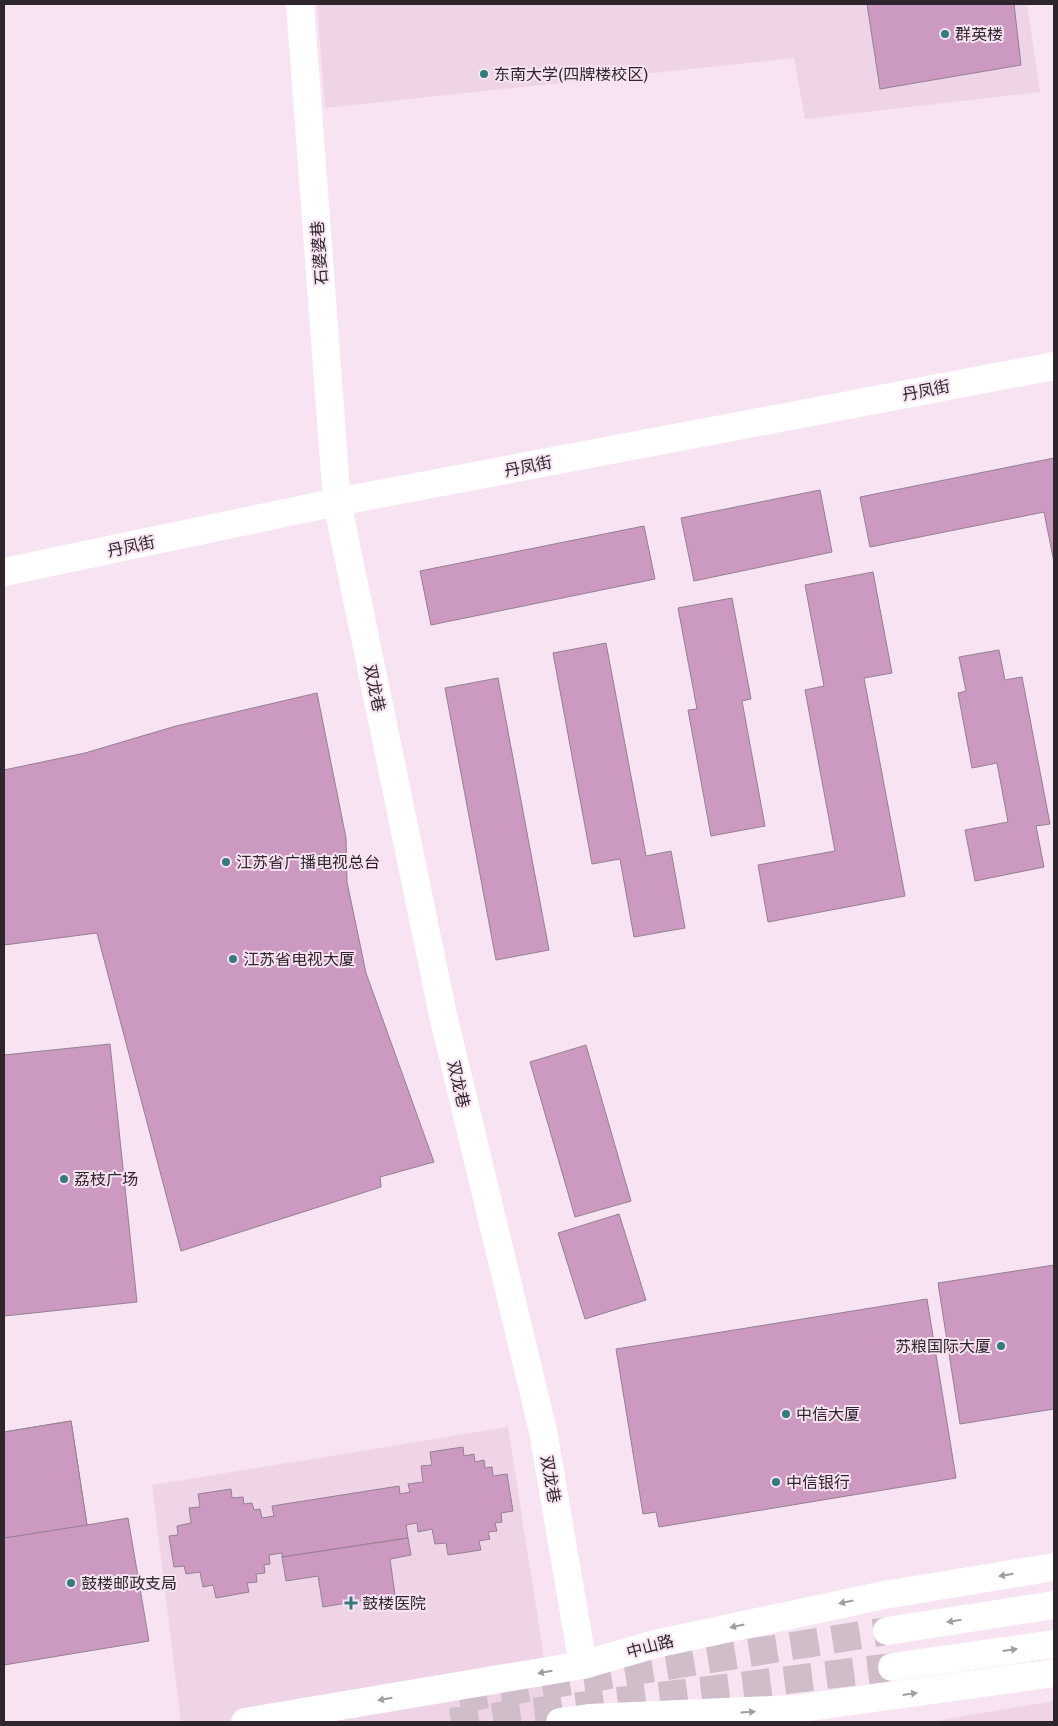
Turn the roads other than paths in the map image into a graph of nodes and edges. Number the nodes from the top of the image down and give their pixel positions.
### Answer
1 (300, 4) edge
2 (1054, 366) edge
3 (337, 502) junction
4 (4, 572) edge
5 (1054, 1567) edge
6 (1054, 1605) edge
7 (887, 1631) tunnel mouth
8 (1054, 1644) edge
9 (583, 1665) junction
10 (892, 1667) tunnel mouth
11 (1054, 1673) edge
12 (245, 1722) edge
13 (560, 1722) edge

1 - 3 main road, 石婆婆巷
2 - 3 main road, 丹凤街
3 - 4 main road, 丹凤街
3 - 9 main road, 双龙巷
5 -> 9 main road, 中山路
6 -> 7 main road
10 -> 8 main road
9 -> 12 main road, 中山路
13 -> 11 main road

